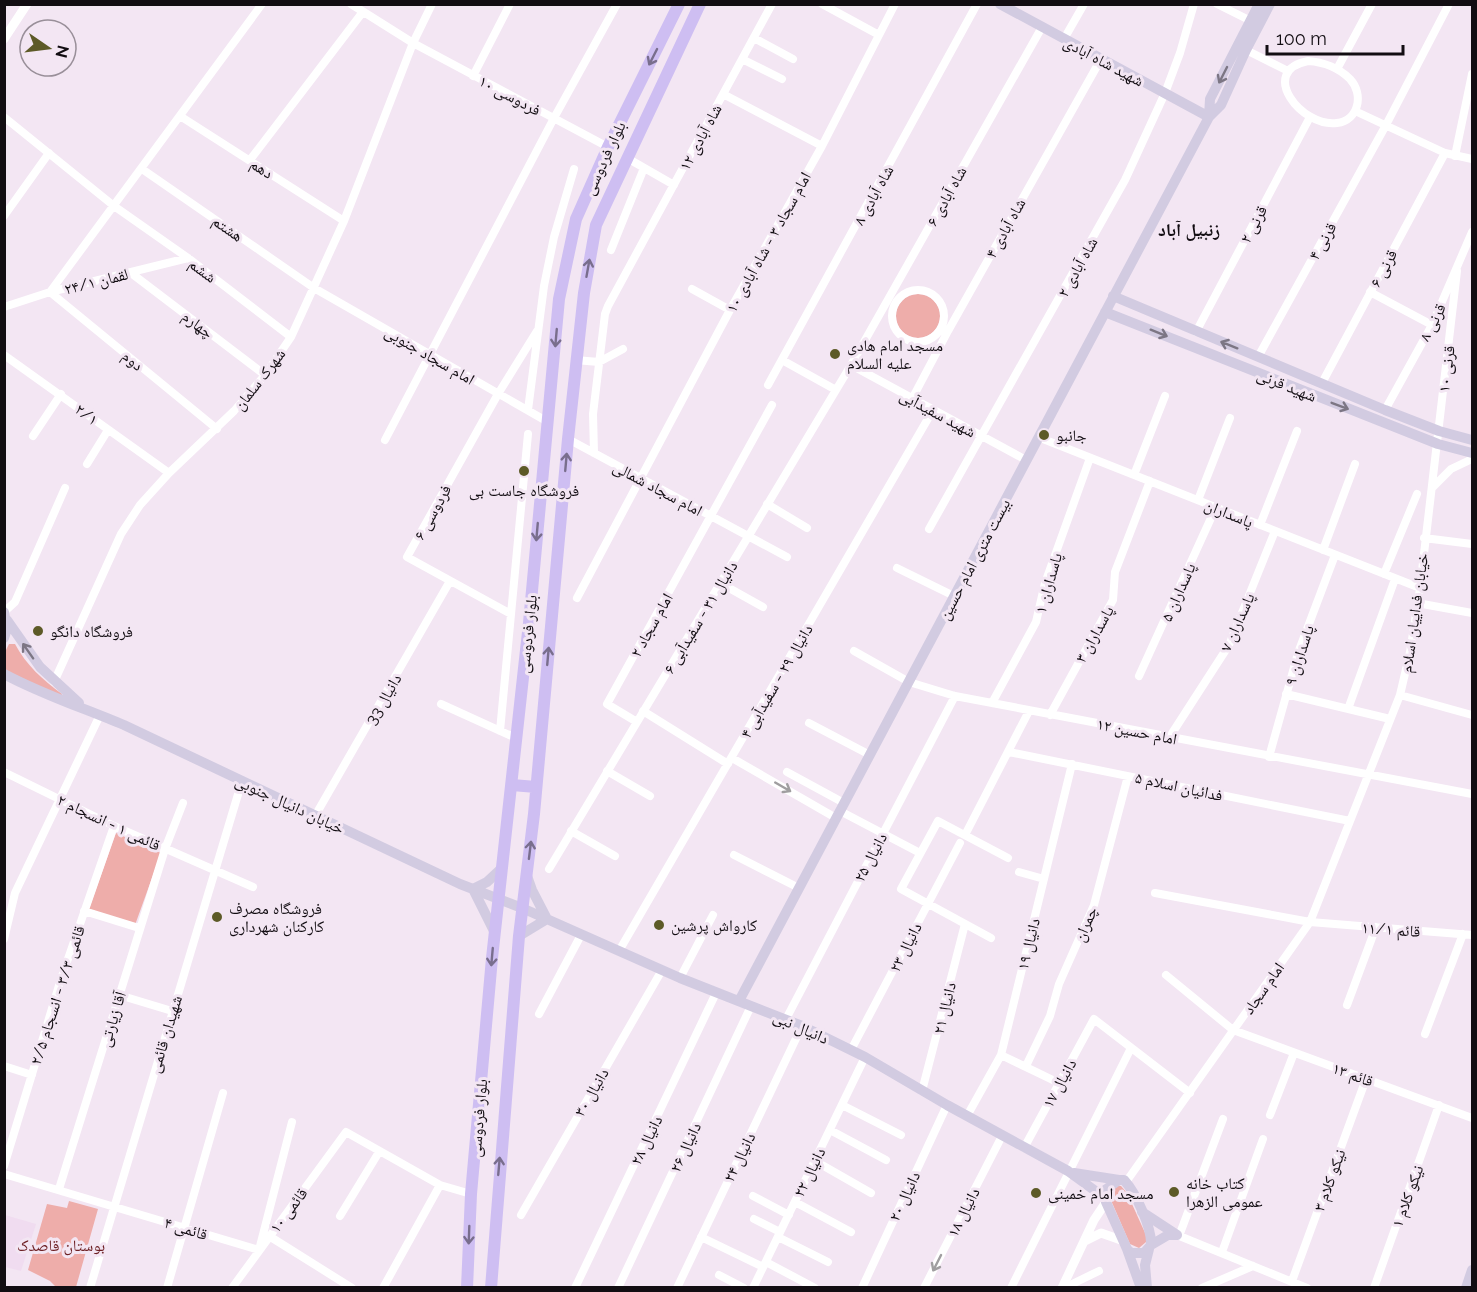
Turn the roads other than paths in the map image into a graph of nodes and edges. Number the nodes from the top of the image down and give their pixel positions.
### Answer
1 (27, 4) edge
2 (262, 4) edge
3 (351, 4) edge
4 (432, 4) edge
5 (510, 4) edge
6 (617, 4) edge
7 (679, 4) edge
8 (700, 4) edge
9 (772, 4) edge
10 (822, 4) edge
11 (895, 4) edge
12 (977, 4) edge
13 (1000, 4) edge
14 (1084, 4) edge
15 (1194, 4) edge
16 (1217, 4) edge
17 (1259, 4) edge
18 (1270, 4) edge
19 (1372, 4) edge
20 (1449, 4) edge
21 (362, 13) junction
22 (1251, 21) junction
23 (8, 26) edge
24 (1042, 27) junction
25 (879, 35) junction
26 (754, 38) junction
27 (4, 39) edge
28 (1064, 39) junction
29 (413, 43) junction
30 (1246, 50) junction
31 (742, 59) junction
32 (794, 59) dead end
33 (1101, 59) junction
34 (1337, 69) junction
35 (1288, 71) junction
36 (1473, 74) edge
37 (473, 76) junction
38 (782, 79) dead end
39 (1471, 91) edge
40 (1165, 93) junction
41 (723, 94) junction
42 (1356, 111) junction
43 (180, 116) junction
44 (4, 117) edge
45 (1209, 117) junction
46 (1310, 117) junction
47 (554, 118) junction
48 (1386, 125) junction
49 (822, 146) junction
50 (608, 147) junction
51 (49, 153) junction
52 (1445, 153) junction
53 (1455, 156) junction
54 (627, 158) junction
55 (1473, 159) edge
56 (250, 160) junction
57 (644, 168) junction
58 (142, 169) junction
59 (574, 169) dead end
60 (674, 185) junction
61 (8, 204) edge
62 (114, 206) junction
63 (4, 216) edge
64 (344, 221) junction
65 (1472, 232) edge
66 (610, 250) dead end
67 (188, 258) junction
68 (1457, 271) junction
69 (131, 273) junction
70 (314, 288) junction
71 (692, 289) dead end
72 (50, 292) junction
73 (1370, 292) junction
74 (1113, 296) junction
75 (892, 300) junction
76 (4, 307) edge
77 (730, 310) junction
78 (1105, 312) junction
79 (1432, 325) junction
80 (945, 329) junction
81 (537, 332) junction
82 (1196, 332) junction
83 (291, 337) junction
84 (623, 349) dead end
85 (4, 355) edge
86 (430, 355) junction
87 (1258, 357) junction
88 (575, 360) junction
89 (782, 360) junction
90 (599, 362) junction
91 (851, 365) junction
92 (265, 375) junction
93 (1322, 383) junction
94 (768, 386) dead end
95 (836, 390) junction
96 (61, 394) junction
97 (498, 394) junction
98 (1165, 396) dead end
99 (912, 399) junction
100 (772, 405) dead end
101 (933, 410) junction
102 (1385, 410) junction
103 (528, 411) junction
104 (1230, 418) dead end
105 (548, 422) junction
106 (217, 429) junction
107 (108, 430) junction
108 (1297, 431) dead end
109 (1439, 431) junction
110 (528, 434) dead end
111 (33, 436) dead end
112 (982, 437) junction
113 (1038, 437) junction
114 (568, 439) junction
115 (385, 440) dead end
116 (1473, 440) edge
117 (1438, 444) junction
118 (594, 453) junction
119 (1473, 453) edge
120 (1090, 458) junction
121 (1473, 459) edge
122 (1026, 460) junction
123 (87, 464) dead end
124 (1355, 464) dead end
125 (169, 473) junction
126 (1134, 475) junction
127 (640, 478) junction
128 (1150, 481) junction
129 (65, 488) dead end
130 (1431, 489) junction
131 (1417, 494) dead end
132 (1198, 500) junction
133 (767, 504) junction
134 (1216, 507) junction
135 (711, 516) junction
136 (1260, 525) junction
137 (807, 528) dead end
138 (929, 529) dead end
139 (1275, 531) junction
140 (748, 536) junction
141 (1424, 538) junction
142 (1473, 544) edge
143 (1323, 550) junction
144 (1335, 555) junction
145 (787, 557) dead end
146 (897, 568) dead end
147 (1384, 574) junction
148 (1395, 579) junction
149 (450, 581) junction
150 (720, 583) junction
151 (1420, 588) junction
152 (954, 596) junction
153 (577, 598) dead end
154 (1417, 603) junction
155 (764, 607) dead end
156 (1473, 613) edge
157 (5, 614) edge
158 (511, 614) junction
159 (4, 638) edge
160 (854, 651) dead end
161 (4, 674) edge
162 (1139, 676) dead end
163 (54, 682) junction
164 (909, 682) junction
165 (1286, 694) junction
166 (1400, 695) junction
167 (956, 696) junction
168 (992, 703) junction
169 (441, 704) dead end
170 (84, 707) junction
171 (1348, 709) junction
172 (643, 711) junction
173 (1029, 711) junction
174 (100, 715) junction
175 (1050, 715) junction
176 (1473, 715) edge
177 (1390, 719) junction
178 (637, 722) junction
179 (809, 723) dead end
180 (500, 731) junction
181 (516, 738) junction
182 (1169, 738) junction
183 (1009, 752) junction
184 (870, 755) junction
185 (1269, 757) junction
186 (730, 761) junction
187 (1072, 764) junction
188 (607, 771) junction
189 (787, 772) dead end
190 (7, 773) edge
191 (1128, 776) junction
192 (1368, 776) junction
193 (242, 781) junction
194 (4, 784) edge
195 (512, 784) junction
196 (536, 787) junction
197 (1473, 794) edge
198 (650, 796) dead end
199 (60, 799) junction
200 (183, 803) dead end
201 (840, 811) junction
202 (315, 816) junction
203 (1350, 821) junction
204 (114, 826) junction
205 (571, 831) junction
206 (882, 834) junction
207 (964, 835) junction
208 (960, 843) dead end
209 (165, 849) junction
210 (920, 853) junction
211 (734, 855) dead end
212 (615, 856) dead end
213 (1008, 858) dead end
214 (501, 869) junction
215 (549, 869) dead end
216 (215, 870) junction
217 (1019, 872) dead end
218 (527, 873) junction
219 (1044, 879) junction
220 (253, 887) dead end
221 (799, 888) junction
222 (473, 889) junction
223 (1155, 893) dead end
224 (497, 899) junction
225 (927, 903) junction
226 (522, 908) junction
227 (84, 911) junction
228 (713, 915) dead end
229 (547, 919) junction
230 (1310, 922) junction
231 (965, 924) junction
232 (1376, 927) junction
233 (140, 928) junction
234 (494, 931) junction
235 (1463, 934) junction
236 (581, 935) junction
237 (1473, 935) edge
238 (519, 936) junction
239 (991, 938) dead end
240 (4, 939) edge
241 (618, 951) junction
242 (662, 970) junction
243 (1166, 975) dead end
244 (680, 978) junction
245 (716, 993) junction
246 (119, 995) junction
247 (739, 1001) junction
248 (1347, 1005) dead end
249 (751, 1006) junction
250 (172, 1011) junction
251 (538, 1014) dead end
252 (786, 1019) junction
253 (802, 1026) junction
254 (1233, 1030) junction
255 (1425, 1034) dead end
256 (1131, 1048) junction
257 (851, 1050) junction
258 (1294, 1053) junction
259 (1001, 1055) junction
260 (865, 1057) junction
261 (4, 1066) edge
262 (1026, 1066) junction
263 (32, 1075) junction
264 (1366, 1079) junction
265 (1059, 1083) junction
266 (922, 1091) junction
267 (223, 1093) dead end
268 (1190, 1093) junction
269 (842, 1105) junction
270 (947, 1105) junction
271 (1439, 1105) junction
272 (1270, 1114) dead end
273 (967, 1116) junction
274 (1473, 1118) edge
275 (1223, 1119) dead end
276 (292, 1122) dead end
277 (830, 1130) junction
278 (901, 1135) dead end
279 (1002, 1136) junction
280 (1263, 1139) dead end
281 (1023, 1148) junction
282 (379, 1152) junction
283 (886, 1160) dead end
284 (815, 1161) junction
285 (4, 1166) edge
286 (1068, 1171) junction
287 (4, 1174) edge
288 (1123, 1181) junction
289 (440, 1185) junction
290 (59, 1190) junction
291 (871, 1193) dead end
292 (471, 1194) junction
293 (753, 1196) dead end
294 (1106, 1200) junction
295 (795, 1202) junction
296 (114, 1206) junction
297 (1141, 1212) junction
298 (520, 1215) dead end
299 (789, 1215) junction
300 (340, 1216) dead end
301 (754, 1218) dead end
302 (184, 1227) junction
303 (851, 1232) dead end
304 (779, 1234) junction
305 (1178, 1235) junction
306 (269, 1236) junction
307 (701, 1237) junction
308 (1085, 1241) junction
309 (1124, 1245) junction
310 (1150, 1247) junction
311 (259, 1250) junction
312 (1222, 1252) junction
313 (828, 1262) dead end
314 (765, 1264) junction
315 (1253, 1266) junction
316 (1473, 1270) edge
317 (1099, 1271) dead end
318 (719, 1275) dead end
319 (1292, 1281) junction
320 (757, 1286) edge
321 (90, 1287) edge
322 (167, 1287) edge
323 (232, 1287) edge
324 (352, 1287) edge
325 (383, 1287) edge
326 (467, 1287) edge
327 (491, 1287) edge
328 (575, 1287) edge
329 (618, 1287) edge
330 (676, 1287) edge
331 (744, 1287) edge
332 (815, 1287) edge
333 (862, 1287) edge
334 (924, 1287) edge
335 (1011, 1287) edge
336 (1063, 1287) edge
337 (1141, 1287) edge
338 (1148, 1287) edge
339 (1202, 1287) edge
340 (1307, 1287) edge
341 (1374, 1287) edge
342 (1466, 1287) edge

1 - 23 street
2 - 43 street
3 - 21 street, فردوسی ۱۰
4 - 29 street, شهرک سلمان
5 - 37 street
6 - 47 street
7 -> 50 main road, بلوار فردوسی
8 - 54 main road, بلوار فردوسی
9 - 26 street, شاه آبادی ۱۲
10 - 25 street
11 - 25 street, امام سجاد ۳ - شاه آبادی ۱۰
12 - 89 street, شاه آبادی ۸
13 - 24 main road, شهید شاه آبادی
14 - 28 street
15 - 40 street, شاه آبادی ۲
16 - 22 street
17 - 22 main road, بیست متری امام حسین
18 - 30 main road, بیست متری امام حسین
19 - 34 street
20 - 48 street, قرنی ۴
21 - 29 street, فردوسی ۱۰
21 - 56 street
22 -> 45 main road, بیست متری امام حسین
23 - 27 street
24 - 28 main road, شهید شاه آبادی
24 - 75 street, شاه آبادی ۶
25 - 49 street, امام سجاد ۳ - شاه آبادی ۱۰
26 - 31 street, شاه آبادی ۱۲
26 - 32 street
28 - 33 main road, شهید شاه آبادی
29 - 37 street, فردوسی ۱۰
29 - 64 street, شهرک سلمان
30 - 35 street
30 - 45 main road, بیست متری امام حسین
31 - 38 street
31 - 41 street, شاه آبادی ۱۲
33 - 40 main road, شهید شاه آبادی
33 - 80 street, شاه آبادی ۴
34 - 35 street
34 - 42 street
35 - 46 street
36 - 39 street
37 - 47 street, فردوسی ۱۰
39 - 53 street
40 - 45 main road, شهید شاه آبادی
40 - 112 street, شاه آبادی ۲
41 - 49 street
41 - 60 street, شاه آبادی ۱۲
42 - 46 street
42 - 48 street
43 - 56 street, دهم
43 - 58 street
44 - 51 street, ششم
45 - 74 main road, بیست متری امام حسین
46 - 82 street, قرنی ۲
47 - 50 street, فردوسی ۱۰
47 - 86 street
48 - 52 street
48 - 87 street, قرنی ۴
49 - 77 street, امام سجاد ۳ - شاه آبادی ۱۰
50 -> 105 main road, بلوار فردوسی
51 - 61 street
51 - 62 street, ششم
52 - 53 street
52 - 73 street, قرنی ۶
53 - 55 street
54 - 57 street
88 -> 54 main road, بلوار فردوسی
56 - 64 street, دهم
57 - 60 street
57 - 66 street
58 - 62 street
58 - 70 street, هشتم
59 - 81 street
60 - 90 street, شاه آبادی ۱۲
61 - 63 street
62 - 67 street, ششم
62 - 72 street
64 - 70 street, شهرک سلمان
65 - 68 street, قرنی ۸
67 - 69 street, لقمان ۲۴/۱
67 - 83 street, ششم
68 - 79 street, قرنی ۸
68 - 109 street, قرنی ۱۰
69 - 72 street, لقمان ۲۴/۱
69 - 92 street, چهارم
70 - 83 street, شهرک سلمان
70 - 86 street, امام سجاد جنوبی
71 - 77 street
72 - 76 street, لقمان ۲۴/۱
72 - 106 street, دوم
73 - 79 street
73 - 93 street, قرنی ۶
74 - 78 main road, بیست متری امام حسین
74 - 82 main road, شهید قرنی
75 - 80 street
75 - 80 street
75 - 91 street, شاه آبادی ۶
77 - 127 street, امام سجاد ۳ - شاه آبادی ۱۰
78 - 113 main road, بیست متری امام حسین
78 -> 117 main road, شهید قرنی
79 - 102 street, قرنی ۸
80 - 99 street, شاه آبادی ۴
81 - 97 street
81 - 103 street
87 -> 82 main road, شهید قرنی
83 - 92 street, شهرک سلمان
84 - 90 street
85 - 96 street, ۲/۱
86 - 97 street, امام سجاد جنوبی
86 - 115 street
87 - 93 main road, شهید قرنی
88 - 90 street
88 - 114 main road, بلوار فردوسی
89 - 94 street, شاه آبادی ۸
89 - 95 street
90 - 118 street, شاه آبادی ۱۲
91 - 95 street, دانیال ۳۱ - سفیدآبی ۶
91 - 99 street, شهید سفیدآبی
92 - 106 street, شهرک سلمان
93 - 102 main road, شهید قرنی
95 - 133 street, دانیال ۳۱ - سفیدآبی ۶
96 - 107 street, ۲/۱
96 - 111 street
97 - 103 street, امام سجاد جنوبی
97 - 149 street, فردوسی ۶
98 - 126 street
99 - 101 street, شهید سفیدآبی
100 - 135 street
101 - 112 street, شهید سفیدآبی
101 - 186 street, دانیال ۲۹ - سفیدآبی ۴
102 - 109 main road, شهید قرنی
103 - 105 street, امام سجاد جنوبی
104 - 132 street
105 -> 181 main road, بلوار فردوسی
106 - 125 street, شهرک سلمان
107 - 123 street
107 - 125 street, ۲/۱
108 - 136 street
109 - 116 main road, شهید قرنی
109 - 117 street, قرنی ۱۰
110 - 158 street
112 - 122 street, شهید سفیدآبی
112 - 138 street, شاه آبادی ۲
113 - 120 street, پاسداران
113 - 122 main road, بیست متری امام حسین
114 - 118 street, امام سجاد شمالی
196 -> 114 main road, بلوار فردوسی
117 - 119 main road, شهید قرنی
117 - 130 street, خیابان فداییان اسلام
118 - 127 street, امام سجاد شمالی
120 - 126 street, پاسداران
120 - 168 street, پاسداران ۱
121 - 130 street
122 - 152 main road, بیست متری امام حسین
124 - 143 street
125 - 163 street, شهرک سلمان
126 - 128 street, پاسداران
127 - 135 street, امام سجاد شمالی
127 - 153 street, امام سجاد ۳ - شاه آبادی ۱۰
128 - 132 street, پاسداران
128 - 175 street, پاسداران ۳
129 - 157 street
130 - 141 street, خیابان فداییان اسلام
131 - 147 street
132 - 134 street, پاسداران
133 - 137 street
133 - 140 street, دانیال ۳۱ - سفیدآبی ۶
134 - 136 street, پاسداران
134 - 162 street, پاسداران ۵
135 - 140 street, امام سجاد شمالی
135 - 178 street, امام سجاد ۲
136 - 139 street, پاسداران
139 - 143 street, پاسداران
139 - 182 street, پاسداران ۷
140 - 145 street, امام سجاد شمالی
140 - 150 street, دانیال ۳۱ - سفیدآبی ۶
141 - 142 street
141 - 151 street, خیابان فداییان اسلام
143 - 144 street, پاسداران
144 - 147 street, پاسداران
144 - 165 street, پاسداران ۹
146 - 152 street
147 - 148 street, پاسداران
148 - 151 street, پاسداران
148 - 171 street
149 - 158 street, فردوسی ۶
149 - 202 street, دانیال 33
150 - 155 street
150 - 172 street, دانیال ۳۱ - سفیدآبی ۶
151 - 154 street, خیابان فداییان اسلام
152 - 164 main road, بیست متری امام حسین
154 - 156 street
154 - 166 street, خیابان فداییان اسلام
157 - 159 main road
163 -> 157 main road, خیابان دانیال جنوبی
158 - 180 street
160 - 164 street, امام حسین ۱۲
161 - 170 main road, خیابان دانیال جنوبی
163 - 170 main road, خیابان دانیال جنوبی
164 - 167 street, امام حسین ۱۲
164 - 184 main road, بیست متری امام حسین
165 - 171 street
165 - 185 street, پاسداران ۹
166 - 176 street
166 - 177 street, خیابان فداییان اسلام
167 - 168 street, امام حسین ۱۲
167 - 206 street, دانیال ۲۵
168 - 173 street, امام حسین ۱۲
169 - 180 street
170 - 174 main road, خیابان دانیال جنوبی
171 - 177 street
172 - 178 street, دانیال ۳۱ - سفیدآبی ۶
172 - 186 street
173 - 175 street, امام حسین ۱۲
173 - 183 street
174 - 193 main road, خیابان دانیال جنوبی
174 - 199 street
175 - 182 street, امام حسین ۱۲
177 - 192 street, خیابان فداییان اسلام
178 - 188 street, دانیال ۳۱ - سفیدآبی ۶
179 - 184 street
180 - 181 street
181 - 195 main road, بلوار فردوسی
182 - 185 street, امام حسین ۱۲
183 - 187 street, فدائیان اسلام ۵
183 - 207 street
184 - 201 main road, بیست متری امام حسین
185 - 192 street, امام حسین ۱۲
186 -> 201 street
186 - 241 street, دانیال ۲۹ - سفیدآبی ۴
187 - 191 street, فدائیان اسلام ۵
187 - 219 street, دانیال ۱۹
188 - 198 street
188 - 205 street, دانیال ۳۱ - سفیدآبی ۶
189 - 201 street
190 - 194 street
190 - 199 street, قائمی ۱ - انسجام ۲
191 - 203 street, فدائیان اسلام ۵
191 - 262 street, چمران
192 - 197 street, امام حسین ۱۲
192 - 203 street, امام سجاد
193 - 202 main road, خیابان دانیال جنوبی
193 - 216 street, شهیدان قائمی
195 - 196 main road
195 - 214 main road, بلوار فردوسی
218 -> 196 main road, بلوار فردوسی
199 - 204 street, قائمی ۱ - انسجام ۲
199 - 240 street
200 - 209 street, آقا زیارتی
201 - 206 street
201 - 221 main road, بیست متری امام حسین
202 - 222 main road, خیابان دانیال جنوبی
203 - 230 street, امام سجاد
204 - 209 street, قائمی ۱ - انسجام ۲
204 - 227 street, قائمی ۳/۳ - انسجام ۲/۵
205 - 212 street
205 - 215 street, دانیال ۳۱ - سفیدآبی ۶
206 - 210 street
206 - 252 street, دانیال ۲۵
207 - 210 street
207 - 213 street
208 - 225 street, دانیال ۲۳
209 - 216 street, قائمی ۱ - انسجام ۲
209 - 233 street, آقا زیارتی
210 - 225 street
211 - 221 street
214 - 222 main road
214 - 224 main road, بلوار فردوسی
216 - 220 street, قائمی ۱ - انسجام ۲
216 - 250 street, شهیدان قائمی
217 - 219 street
218 - 226 main road, بلوار فردوسی
218 - 229 main road
219 - 259 street, دانیال ۱۹
221 - 247 main road, بیست متری امام حسین
222 - 224 main road, خیابان دانیال جنوبی
222 - 234 main road
223 - 230 street, قائم ۱۱/۱
224 - 226 main road, خیابان دانیال جنوبی
224 - 234 main road, بلوار فردوسی
225 - 231 street
225 - 257 street, دانیال ۲۳
226 - 229 main road, دانیال نبی
226 - 238 main road, بلوار فردوسی
227 - 233 street
227 - 263 street, قائمی ۳/۳ - انسجام ۲/۵
228 - 244 street
229 - 236 main road, دانیال نبی
229 - 238 main road
230 - 232 street, قائم ۱۱/۱
230 - 254 street, امام سجاد
231 - 239 street
231 - 266 street, دانیال ۲۱
232 - 235 street, قائم ۱۱/۱
232 - 248 street
233 - 246 street, آقا زیارتی
234 -> 292 main road, بلوار فردوسی
235 - 237 street, قائم ۱۱/۱
235 - 255 street
236 - 241 main road, دانیال نبی
236 - 251 street
327 -> 238 main road, بلوار فردوسی
241 - 242 main road, دانیال نبی
242 - 244 main road, دانیال نبی
242 - 298 street, دانیال ۳۰
243 - 254 street, قائم ۱۳
244 - 245 main road, دانیال نبی
245 - 247 main road, دانیال نبی
245 - 328 street, دانیال ۲۸
246 - 250 street
246 - 290 street, آقا زیارتی
247 - 249 main road, دانیال نبی
249 - 252 main road, دانیال نبی
249 - 329 street, دانیال ۲۶
250 - 296 street, شهیدان قائمی
252 - 253 main road, دانیال نبی
253 - 257 main road, دانیال نبی
253 - 307 street, دانیال ۲۴
254 - 258 street, قائم ۱۳
254 - 268 street, امام سجاد
256 - 265 street, دانیال ۱۷
256 - 268 street
256 - 286 street
257 - 260 main road, دانیال نبی
258 - 264 street, قائم ۱۳
258 - 272 street
259 - 262 street
259 - 273 street, دانیال ۱۹
260 - 266 main road, دانیال نبی
260 - 269 street, دانیال ۲۲
261 - 263 street
262 - 265 street
263 - 285 street, قائمی ۳/۳ - انسجام ۲/۵
264 - 271 street, قائم ۱۳
264 - 319 street, نیکو کلام ۳
265 - 281 street, دانیال ۱۷
266 - 270 main road, دانیال نبی
267 - 302 street
268 - 288 street, امام سجاد
269 - 277 street, دانیال ۲۲
269 - 278 street
270 - 273 main road, دانیال نبی
270 - 333 street, دانیال ۲۰
271 - 274 street, قائم ۱۳
271 - 341 street, نیکو کلام ۱
273 - 279 main road, دانیال نبی
275 - 305 street
276 - 311 street
277 - 283 street
277 - 284 street, دانیال ۲۲
279 - 281 main road, دانیال نبی
279 -> 334 street, دانیال ۱۸
280 - 312 street
281 - 286 main road, دانیال نبی
282 - 289 street
282 - 300 street
282 - 306 street, قائمی ۱۰
284 - 291 street
284 - 295 street, دانیال ۲۲
286 - 288 main road, دانیال نبی
286 - 294 main road, دانیال نبی
286 - 335 street
287 - 290 street, قائمی ۴
288 - 294 main road
288 - 297 main road
289 - 292 street
289 - 325 street
290 - 296 street, قائمی ۴
292 -> 326 main road, بلوار فردوسی
293 - 299 street
294 - 308 street
294 - 309 main road
295 - 299 street, دانیال ۲۲
295 - 303 street
296 - 302 street, قائمی ۴
296 - 321 street, شهیدان قائمی
297 - 305 main road
297 - 310 main road
299 - 304 street, دانیال ۲۲
301 - 304 street
302 - 311 street, قائمی ۴
302 - 322 street
304 - 313 street
304 - 314 street, دانیال ۲۲
305 - 310 main road
305 - 312 street
306 - 311 street, قائمی ۱۰
306 - 324 street
307 - 314 street
307 - 330 street, دانیال ۲۴
308 - 309 street
308 - 336 street
309 - 310 main road
309 - 337 main road
310 - 338 main road
311 - 323 street, قائمی ۱۰
312 - 315 street
314 - 320 street, دانیال ۲۲
314 - 332 street
315 - 319 street
315 - 339 street
316 - 342 main road
317 - 336 street
318 - 331 street
319 - 340 street

